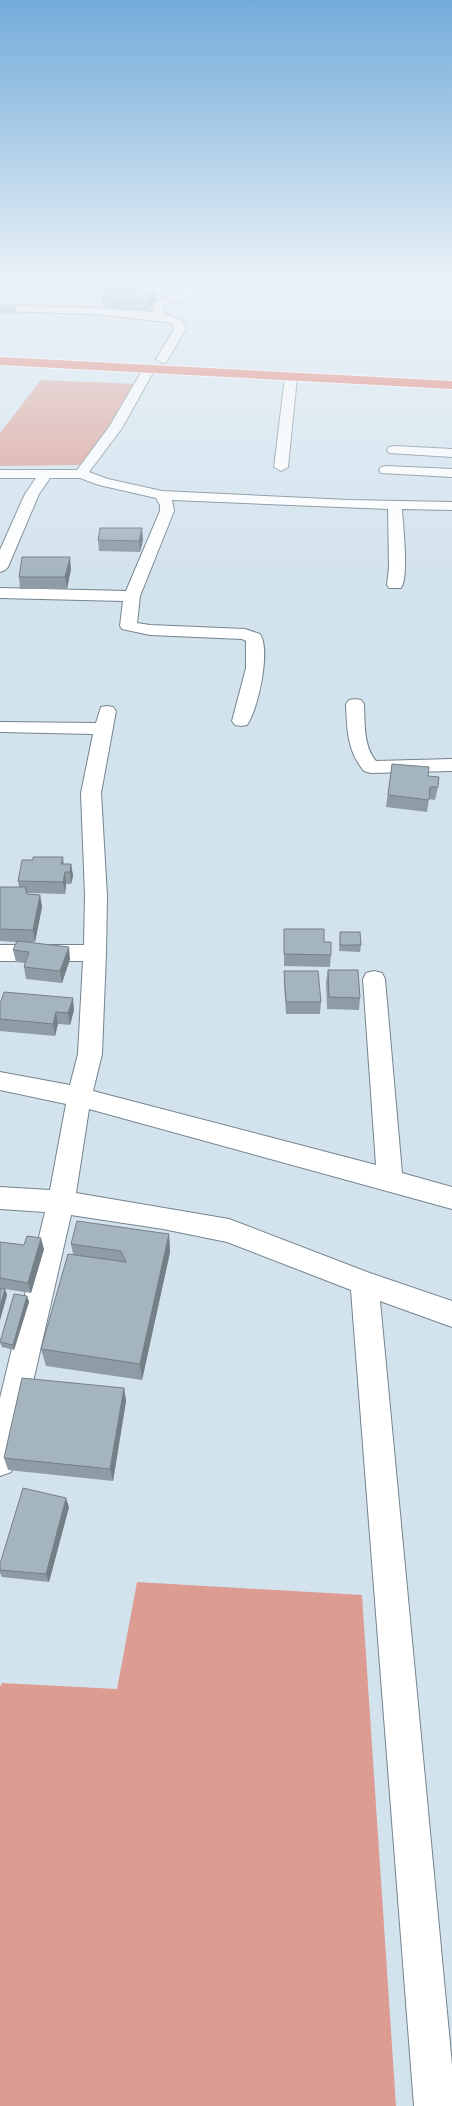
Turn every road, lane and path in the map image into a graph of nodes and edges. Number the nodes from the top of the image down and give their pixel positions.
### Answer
1 (144, 378) edge
2 (291, 378) edge
3 (320, 378) edge
4 (452, 384) edge
5 (394, 450) dead end
6 (452, 453) edge
7 (281, 467) dead end
8 (386, 470) dead end
9 (452, 473) edge
10 (0, 474) edge
11 (46, 474) junction
12 (81, 474) junction
13 (162, 495) junction
14 (395, 505) junction
15 (452, 506) edge
16 (0, 566) edge
17 (395, 585) dead end
18 (0, 593) edge
19 (132, 596) junction
20 (355, 704) dead end
21 (242, 720) dead end
22 (0, 727) edge
23 (452, 765) edge
24 (0, 953) edge
25 (95, 953) junction
26 (374, 979) dead end
27 (0, 1081) edge
28 (79, 1097) junction
29 (390, 1180) junction
30 (0, 1198) edge
31 (452, 1198) edge
32 (61, 1202) junction
33 (364, 1283) junction
34 (452, 1314) edge
35 (0, 1461) edge
36 (435, 2106) edge

1 - 12 street
2 - 7 street
3 - 4 highway
5 - 6 street
8 - 9 street
10 - 11 street
11 - 12 street
11 - 16 street
12 - 13 street
13 - 14 street
13 - 19 street
14 - 15 street
14 - 17 street
18 - 19 street
19 - 21 street
20 - 23 street
22 - 25 street
24 - 25 street
25 - 28 street
26 - 29 street
27 - 28 street
28 - 29 street
28 - 32 street
29 - 31 street
30 - 32 street
32 - 33 street
32 - 35 street
33 - 34 street
33 - 36 street

